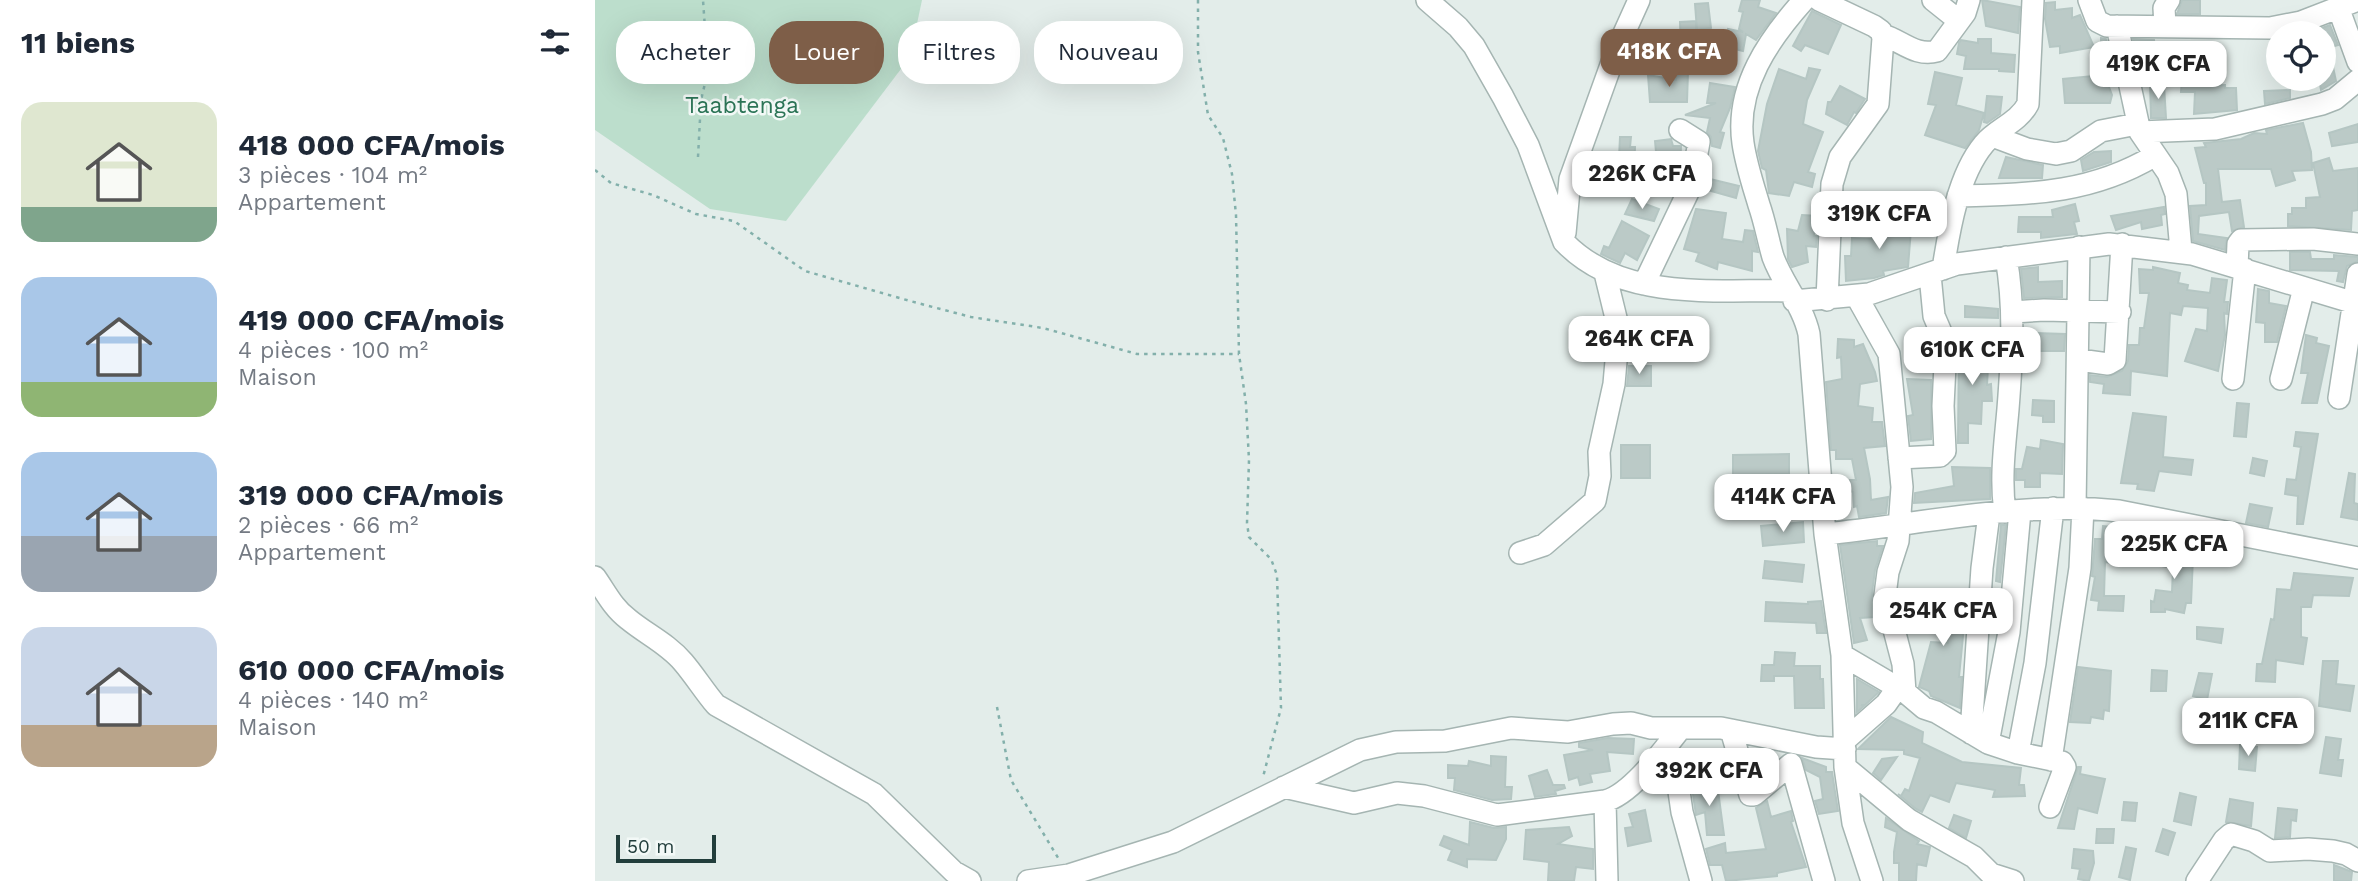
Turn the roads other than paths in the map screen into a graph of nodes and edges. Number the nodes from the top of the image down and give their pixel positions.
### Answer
1 (1427, 0) edge
2 (1639, 0) edge
3 (1933, 0) edge
4 (1969, 0) edge
5 (2033, 0) edge
6 (2089, 0) edge
7 (2169, 0) edge
8 (1804, 1) edge
9 (2348, 4) edge
10 (1958, 20) junction
11 (2165, 25) junction
12 (2117, 26) junction
13 (1883, 35) junction
14 (2358, 62) edge
15 (2358, 80) edge
16 (2139, 128) junction
17 (1680, 130) dead end
18 (1995, 137) junction
19 (2154, 156) junction
20 (1958, 196) junction
21 (1564, 242) junction
22 (2122, 244) junction
23 (2358, 244) edge
24 (2080, 247) junction
25 (2181, 251) junction
26 (2005, 257) junction
27 (2241, 268) junction
28 (1936, 272) junction
29 (1605, 273) junction
30 (2358, 274) edge
31 (1644, 284) junction
32 (2304, 288) junction
33 (1792, 296) junction
34 (1857, 297) junction
35 (1827, 300) junction
36 (2356, 304) edge
37 (2013, 312) junction
38 (2080, 312) junction
39 (2120, 312) junction
40 (2079, 360) junction
41 (2233, 379) dead end
42 (2281, 379) dead end
43 (2346, 388) edge
44 (1899, 458) junction
45 (2070, 508) junction
46 (2005, 512) junction
47 (1901, 524) junction
48 (1825, 534) junction
49 (1520, 553) dead end
50 (2358, 558) edge
51 (595, 577) edge
52 (1842, 655) junction
53 (1901, 689) junction
54 (1681, 727) junction
55 (1731, 730) junction
56 (1980, 738) junction
57 (1796, 743) junction
58 (1666, 747) junction
59 (1845, 752) junction
60 (2018, 753) junction
61 (2051, 760) junction
62 (1791, 764) junction
63 (1284, 787) junction
64 (1605, 800) junction
65 (2050, 807) dead end
66 (2358, 860) edge
67 (971, 881) edge
68 (1028, 881) edge
69 (1607, 881) edge
70 (1701, 881) edge
71 (1824, 881) edge
72 (1873, 881) edge
73 (2014, 881) edge
74 (2197, 881) edge

1 - 21 street
2 - 21 street
3 - 10 street
4 - 10 street
5 - 18 street
6 - 12 street
7 - 11 street
8 - 13 street
8 - 33 street
9 - 11 street
9 - 14 street
10 - 13 street
11 - 12 street
12 - 16 street
13 - 35 street
15 - 16 street
16 - 18 street
16 - 19 street
17 - 31 street
18 - 20 street
19 - 20 street
19 - 25 street
20 - 28 street
21 - 29 street
22 - 24 street
22 - 25 street
22 - 39 street
23 - 27 street
24 - 26 street
24 - 38 street
25 - 27 street
26 - 28 street
26 - 37 street
27 - 32 street
27 - 41 street
28 - 34 street
28 - 44 street
29 - 31 street
29 - 49 street
30 - 36 street
31 - 33 street
32 - 36 street
32 - 42 street
33 - 35 street
33 - 48 street
34 - 35 street
34 - 44 street
36 - 43 street
37 - 38 street
37 - 46 street
38 - 39 street
38 - 40 street
39 - 40 street
40 - 45 street
44 - 47 street
45 - 46 street
45 - 50 street
45 - 60 street
45 - 61 street
46 - 47 street
46 - 56 street
46 - 56 street
47 - 48 street
47 - 53 street
48 - 52 street
51 - 67 street
52 - 53 street
52 - 59 street
53 - 56 street
53 - 59 street
54 - 55 street
54 - 58 street
54 - 63 street
55 - 57 street
55 - 62 street
56 - 60 street
57 - 59 street
57 - 62 street
58 - 64 street
58 - 70 street
59 - 72 street
59 - 73 street
60 - 61 street
61 - 65 street
62 - 71 street
63 - 64 street
63 - 68 street
64 - 69 street
66 - 74 street

